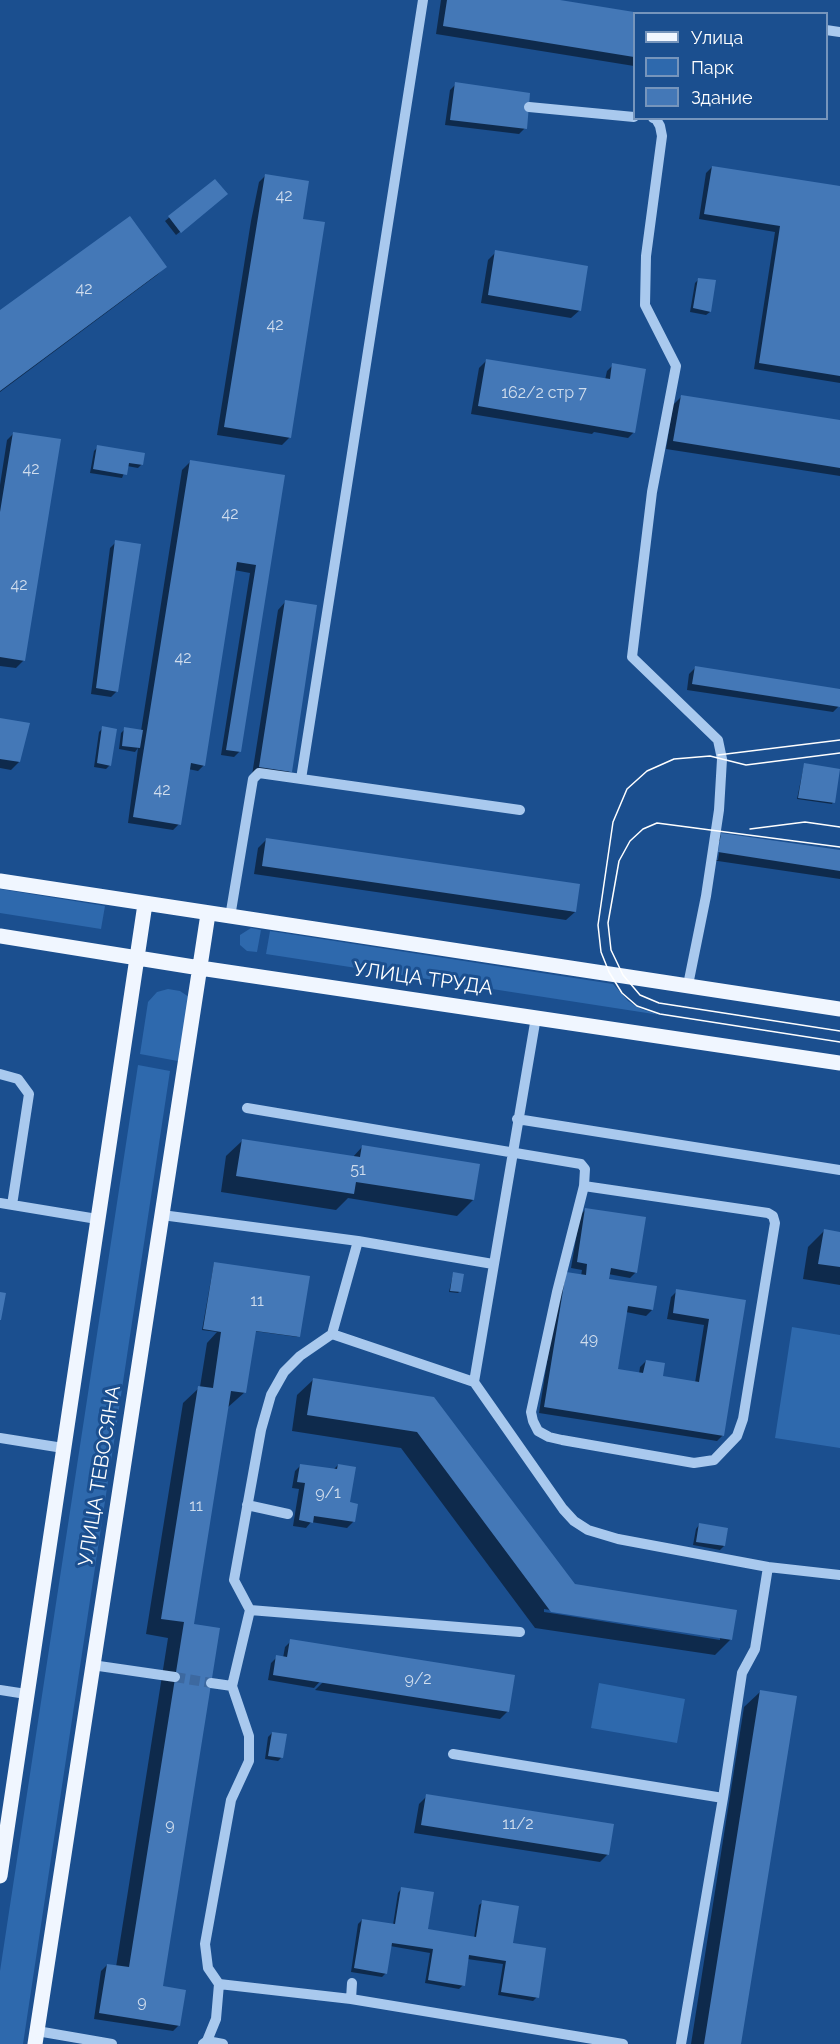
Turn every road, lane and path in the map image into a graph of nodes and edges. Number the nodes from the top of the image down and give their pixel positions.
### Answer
1 (423, 0) edge
2 (529, 107) dead end
3 (633, 117) edge
4 (657, 120) edge
5 (301, 779) junction
6 (520, 810) dead end
7 (0, 881) edge
8 (146, 904) junction
9 (208, 914) junction
10 (230, 917) junction
11 (0, 936) edge
12 (137, 958) junction
13 (200, 968) junction
14 (688, 985) junction
15 (840, 1009) edge
16 (536, 1017) junction
17 (840, 1064) edge
18 (0, 1074) edge
19 (247, 1108) dead end
20 (517, 1119) junction
21 (512, 1151) junction
22 (840, 1170) edge
23 (584, 1186) junction
24 (0, 1203) edge
25 (12, 1205) junction
26 (162, 1215) junction
27 (97, 1219) junction
28 (358, 1241) junction
29 (493, 1264) junction
30 (332, 1334) junction
31 (474, 1382) junction
32 (0, 1438) edge
33 (63, 1448) junction
34 (247, 1505) junction
35 (288, 1514) dead end
36 (768, 1567) junction
37 (840, 1575) edge
38 (250, 1610) junction
39 (520, 1632) dead end
40 (92, 1665) junction
41 (175, 1677) tunnel mouth
42 (212, 1683) tunnel mouth
43 (232, 1686) junction
44 (0, 1690) edge
45 (26, 1694) junction
46 (453, 1754) dead end
47 (723, 1798) junction
48 (0, 1876) edge
49 (352, 1983) dead end
50 (219, 1984) junction
51 (351, 1999) junction
52 (36, 2037) edge
53 (205, 2043) edge
54 (112, 2044) edge
55 (223, 2044) edge
56 (622, 2044) edge
57 (681, 2044) edge

1 - 5 lane
2 - 3 lane
4 - 14 lane
5 - 6 lane
5 - 10 lane
7 - 8 main road, УЛИЦА ТРУДА
8 - 9 main road, УЛИЦА ТРУДА
8 - 12 main road, УЛИЦА ТЕВОСЯНА
9 - 10 main road, УЛИЦА ТРУДА
9 - 13 main road, УЛИЦА ТЕВОСЯНА
10 - 14 main road, УЛИЦА ТРУДА
11 - 12 main road, УЛИЦА ТРУДА
12 - 13 main road, УЛИЦА ТРУДА
12 - 27 main road, УЛИЦА ТЕВОСЯНА
13 - 16 main road, УЛИЦА ТРУДА
13 - 26 main road, УЛИЦА ТЕВОСЯНА
14 - 15 main road, УЛИЦА ТРУДА
16 - 17 main road, УЛИЦА ТРУДА
16 - 20 lane
18 - 25 lane
19 - 21 lane
20 - 21 lane
20 - 22 lane
21 - 23 lane
21 - 29 lane
23 - 23 lane
24 - 25 lane
25 - 27 lane
26 - 28 lane
26 - 40 main road, УЛИЦА ТЕВОСЯНА
27 - 33 main road, УЛИЦА ТЕВОСЯНА
28 - 29 lane
28 - 30 lane
29 - 31 lane
30 - 31 lane
30 - 34 lane
31 - 36 lane
32 - 33 lane
33 - 45 main road, УЛИЦА ТЕВОСЯНА
34 - 35 lane
34 - 38 lane
36 - 37 lane
36 - 47 lane
38 - 39 lane
38 - 43 lane
40 - 41 lane
40 - 52 main road, УЛИЦА ТЕВОСЯНА
42 - 43 lane
43 - 50 lane
44 - 45 lane
45 - 48 main road, УЛИЦА ТЕВОСЯНА
46 - 47 lane
47 - 57 lane
49 - 51 lane
50 - 51 lane
50 - 53 lane
51 - 56 lane
52 - 54 lane
53 - 55 lane

